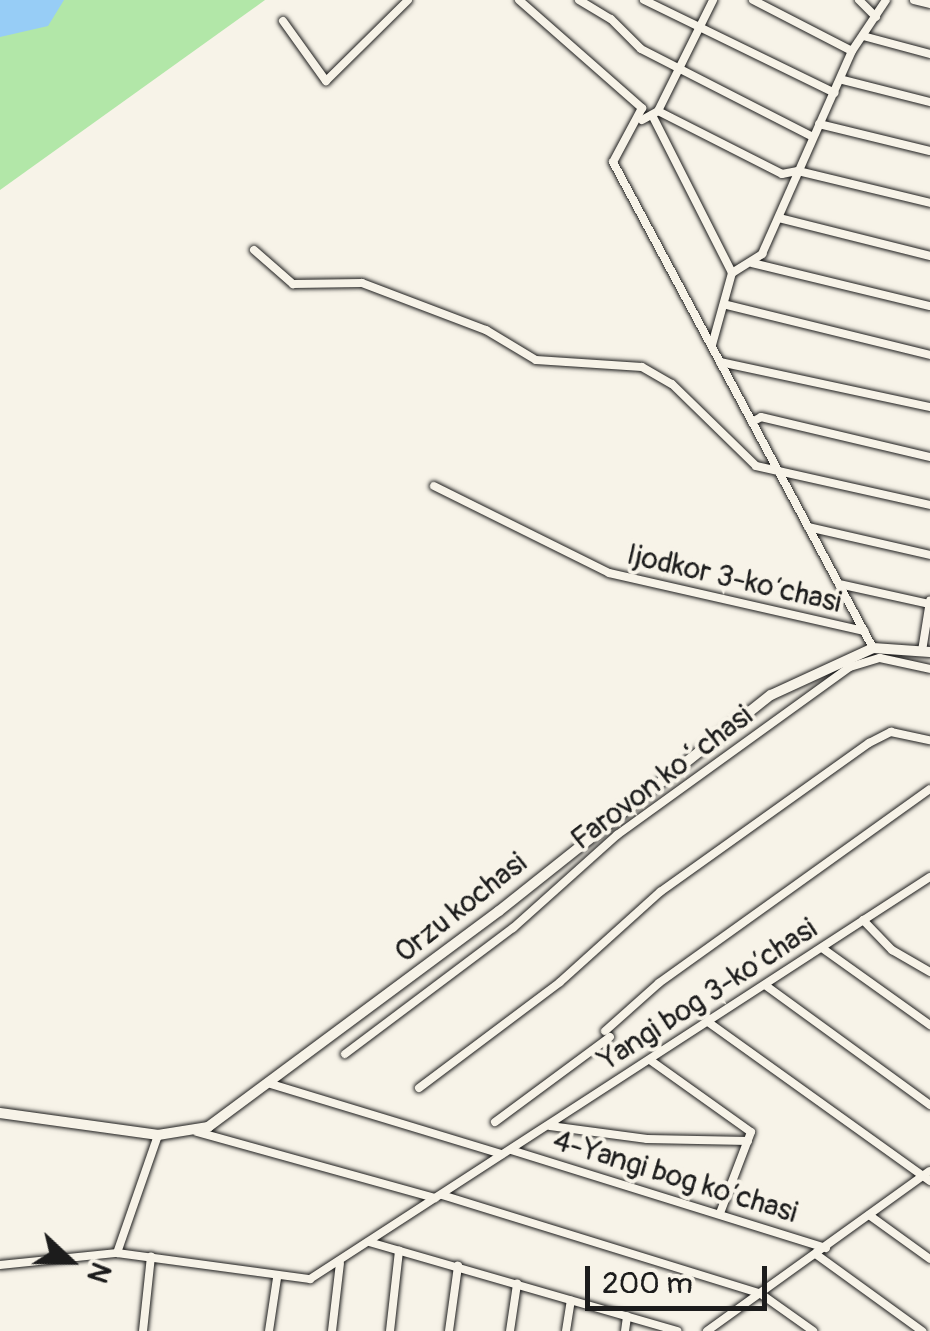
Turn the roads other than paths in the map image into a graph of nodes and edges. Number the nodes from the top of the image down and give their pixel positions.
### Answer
1 (408, 0) edge
2 (519, 0) edge
3 (579, 0) edge
4 (644, 0) edge
5 (713, 0) edge
6 (753, 0) edge
7 (859, 0) edge
8 (886, 0) edge
9 (914, 0) edge
10 (930, 4) edge
11 (876, 17) junction
12 (283, 22) dead end
13 (699, 27) junction
14 (863, 36) junction
15 (852, 51) junction
16 (930, 54) edge
17 (679, 68) junction
18 (843, 80) junction
19 (835, 93) junction
20 (930, 102) edge
21 (655, 112) junction
22 (640, 122) junction
23 (819, 124) junction
24 (811, 136) junction
25 (930, 151) edge
26 (798, 171) junction
27 (930, 204) edge
28 (778, 218) junction
29 (254, 250) dead end
30 (930, 256) edge
31 (752, 263) junction
32 (732, 273) junction
33 (727, 305) junction
34 (930, 306) edge
35 (712, 346) junction
36 (930, 355) edge
37 (720, 362) junction
38 (930, 407) edge
39 (752, 422) junction
40 (930, 457) edge
41 (777, 470) junction
42 (434, 486) dead end
43 (930, 506) edge
44 (807, 527) junction
45 (930, 555) edge
46 (839, 584) junction
47 (930, 602) edge
48 (864, 631) junction
49 (873, 648) junction
50 (926, 651) edge
51 (930, 668) edge
52 (930, 740) edge
53 (930, 789) edge
54 (929, 878) edge
55 (863, 920) junction
56 (822, 948) junction
57 (930, 972) edge
58 (766, 985) junction
59 (708, 1022) junction
60 (930, 1025) edge
61 (345, 1054) dead end
62 (650, 1060) junction
63 (270, 1084) junction
64 (420, 1088) dead end
65 (930, 1105) edge
66 (0, 1113) edge
67 (495, 1122) dead end
68 (550, 1126) junction
69 (197, 1132) junction
70 (158, 1135) junction
71 (748, 1141) junction
72 (506, 1152) junction
73 (930, 1172) edge
74 (925, 1180) edge
75 (438, 1196) junction
76 (720, 1212) junction
77 (869, 1215) junction
78 (369, 1242) junction
79 (826, 1248) junction
80 (399, 1251) junction
81 (117, 1253) junction
82 (817, 1255) junction
83 (152, 1256) junction
84 (930, 1259) edge
85 (340, 1263) junction
86 (0, 1265) edge
87 (458, 1266) junction
88 (277, 1278) junction
89 (517, 1284) junction
90 (761, 1294) junction
91 (571, 1300) junction
92 (627, 1316) junction
93 (143, 1331) edge
94 (269, 1331) edge
95 (332, 1331) edge
96 (390, 1331) edge
97 (449, 1331) edge
98 (510, 1331) edge
99 (566, 1331) edge
100 (625, 1331) edge
101 (677, 1331) edge
102 (707, 1331) edge
103 (813, 1331) edge
104 (922, 1331) edge

1 - 12 street
2 - 22 street
3 - 17 street
4 - 13 street
5 - 13 street
6 - 15 street
7 - 11 street
8 - 11 street
9 - 10 street
11 - 14 street
13 - 17 street
13 - 19 street
14 - 15 street
14 - 16 street
15 - 18 street
17 - 21 street
17 - 24 street
18 - 19 street
18 - 20 street
19 - 23 street
21 - 22 street
21 - 26 street
21 - 32 street
22 - 35 street
23 - 24 street
23 - 25 street
24 - 26 street
26 - 27 street
26 - 28 street
28 - 30 street
28 - 31 street
29 - 41 street
31 - 32 street
31 - 34 street
32 - 33 street
33 - 35 street
33 - 36 street
35 - 37 street
37 - 38 street
37 - 39 street
39 - 40 street
39 - 41 street
41 - 43 street
41 - 44 street
42 - 48 street, Ijodkor 3-koʼchasi
44 - 45 street
44 - 46 street
46 - 47 street
46 - 48 street
47 - 50 street
48 - 49 street
49 - 50 main road, Orzu kochasi
49 - 63 main road, Orzu kochasi
51 - 61 street, Farovon koʻchasi
52 - 64 street
53 - 67 street
54 - 55 street, Yangi bog 3-koʼchasi
55 - 56 street, Yangi bog 3-koʼchasi
55 - 57 street
56 - 58 street, Yangi bog 3-koʼchasi
56 - 60 street
58 - 59 street, Yangi bog 3-koʼchasi
58 - 65 street
59 - 62 street, Yangi bog 3-koʼchasi
59 - 74 street
62 - 68 street, Yangi bog 3-koʼchasi
62 - 71 street
63 - 69 main road, Orzu kochasi
63 - 72 street, 4-Yangi bog koʼchasi
66 - 70 main road, Orzu kochasi
68 - 71 street
68 - 72 street, Yangi bog 3-koʼchasi
69 - 70 main road, Orzu kochasi
69 - 75 street
70 - 81 street
71 - 76 street
72 - 75 street, Yangi bog 3-koʼchasi
72 - 76 street, 4-Yangi bog koʼchasi
73 - 74 street
74 - 77 street
75 - 78 street, Yangi bog 3-koʼchasi
75 - 90 street
76 - 79 street, 4-Yangi bog koʼchasi
77 - 79 street
77 - 84 street
78 - 80 street
78 - 85 street, Yangi bog 3-koʼchasi
79 - 82 street
80 - 87 street
80 - 96 street
81 - 83 street, Yangi bog 3-koʼchasi
81 - 86 street, Yangi bog 3-koʼchasi
82 - 90 street
82 - 104 street
83 - 88 street, Yangi bog 3-koʼchasi
83 - 93 street
85 - 88 street, Yangi bog 3-koʼchasi
85 - 95 street
87 - 89 street
87 - 97 street
88 - 94 street
89 - 91 street
89 - 98 street
90 - 102 street
90 - 103 street
91 - 92 street
91 - 99 street
92 - 100 street
92 - 101 street

